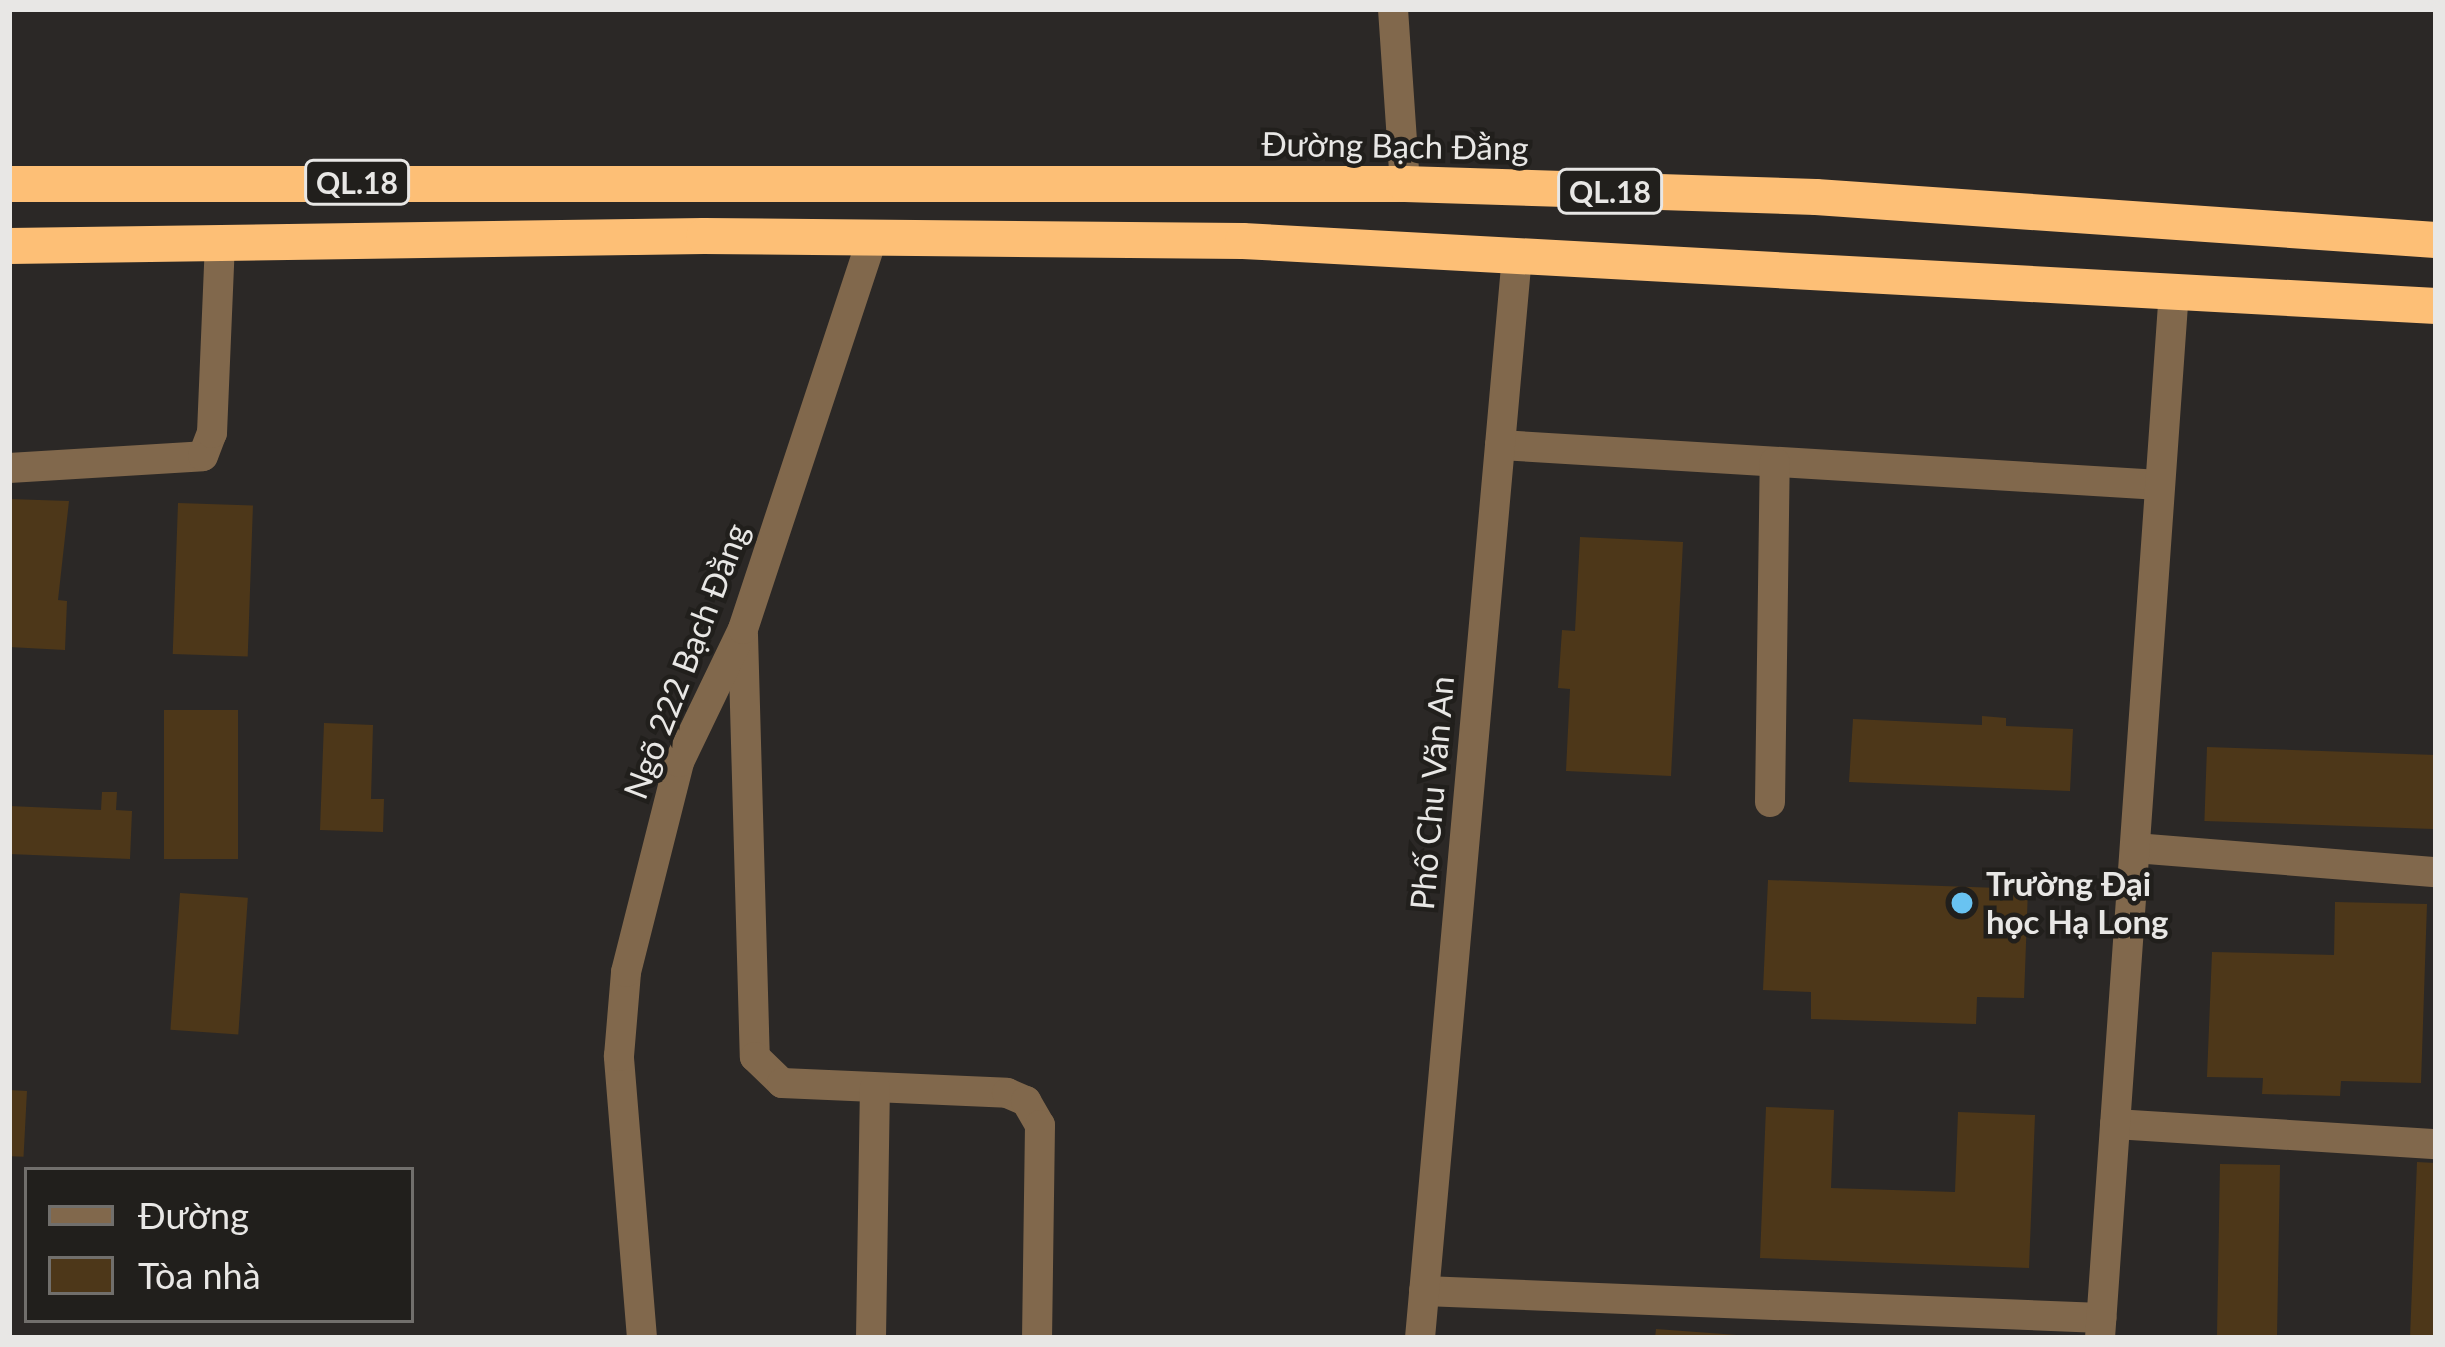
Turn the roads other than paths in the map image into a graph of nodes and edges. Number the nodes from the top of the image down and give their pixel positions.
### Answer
1 (1393, 9) edge
2 (9, 184) edge
3 (1405, 184) junction
4 (873, 237) junction
5 (2436, 240) edge
6 (220, 242) junction
7 (9, 246) edge
8 (1517, 255) junction
9 (2174, 292) junction
10 (2436, 306) edge
11 (1500, 445) junction
12 (1775, 462) junction
13 (9, 468) edge
14 (2160, 485) junction
15 (743, 629) junction
16 (1771, 802) dead end
17 (2134, 848) junction
18 (2436, 872) edge
19 (875, 1088) junction
20 (2115, 1124) junction
21 (2436, 1144) edge
22 (1424, 1291) junction
23 (2101, 1328) edge
24 (642, 1338) edge
25 (872, 1338) edge
26 (1036, 1338) edge
27 (1420, 1338) edge

1 - 3 street
2 - 3 highway, Đường Bạch Đằng / QL.18
3 - 5 highway, Đường Bạch Đằng / QL.18
4 - 6 highway, QL.18
4 - 8 highway, QL.18
4 - 15 street, Ngõ 222 Bạch Đằng
6 - 7 highway, QL.18
6 - 13 street
8 - 9 highway, QL.18
8 - 11 street, Phố Chu Văn An
9 - 10 highway, QL.18
9 - 14 street
11 - 12 street
11 - 22 street, Phố Chu Văn An
12 - 14 street
12 - 16 street
14 - 17 street
15 - 19 street
15 - 24 street, Ngõ 222 Bạch Đằng
17 - 18 street
17 - 20 street
19 - 25 street
19 - 26 street
20 - 21 street
20 - 23 street
22 - 23 street
22 - 27 street, Phố Chu Văn An

